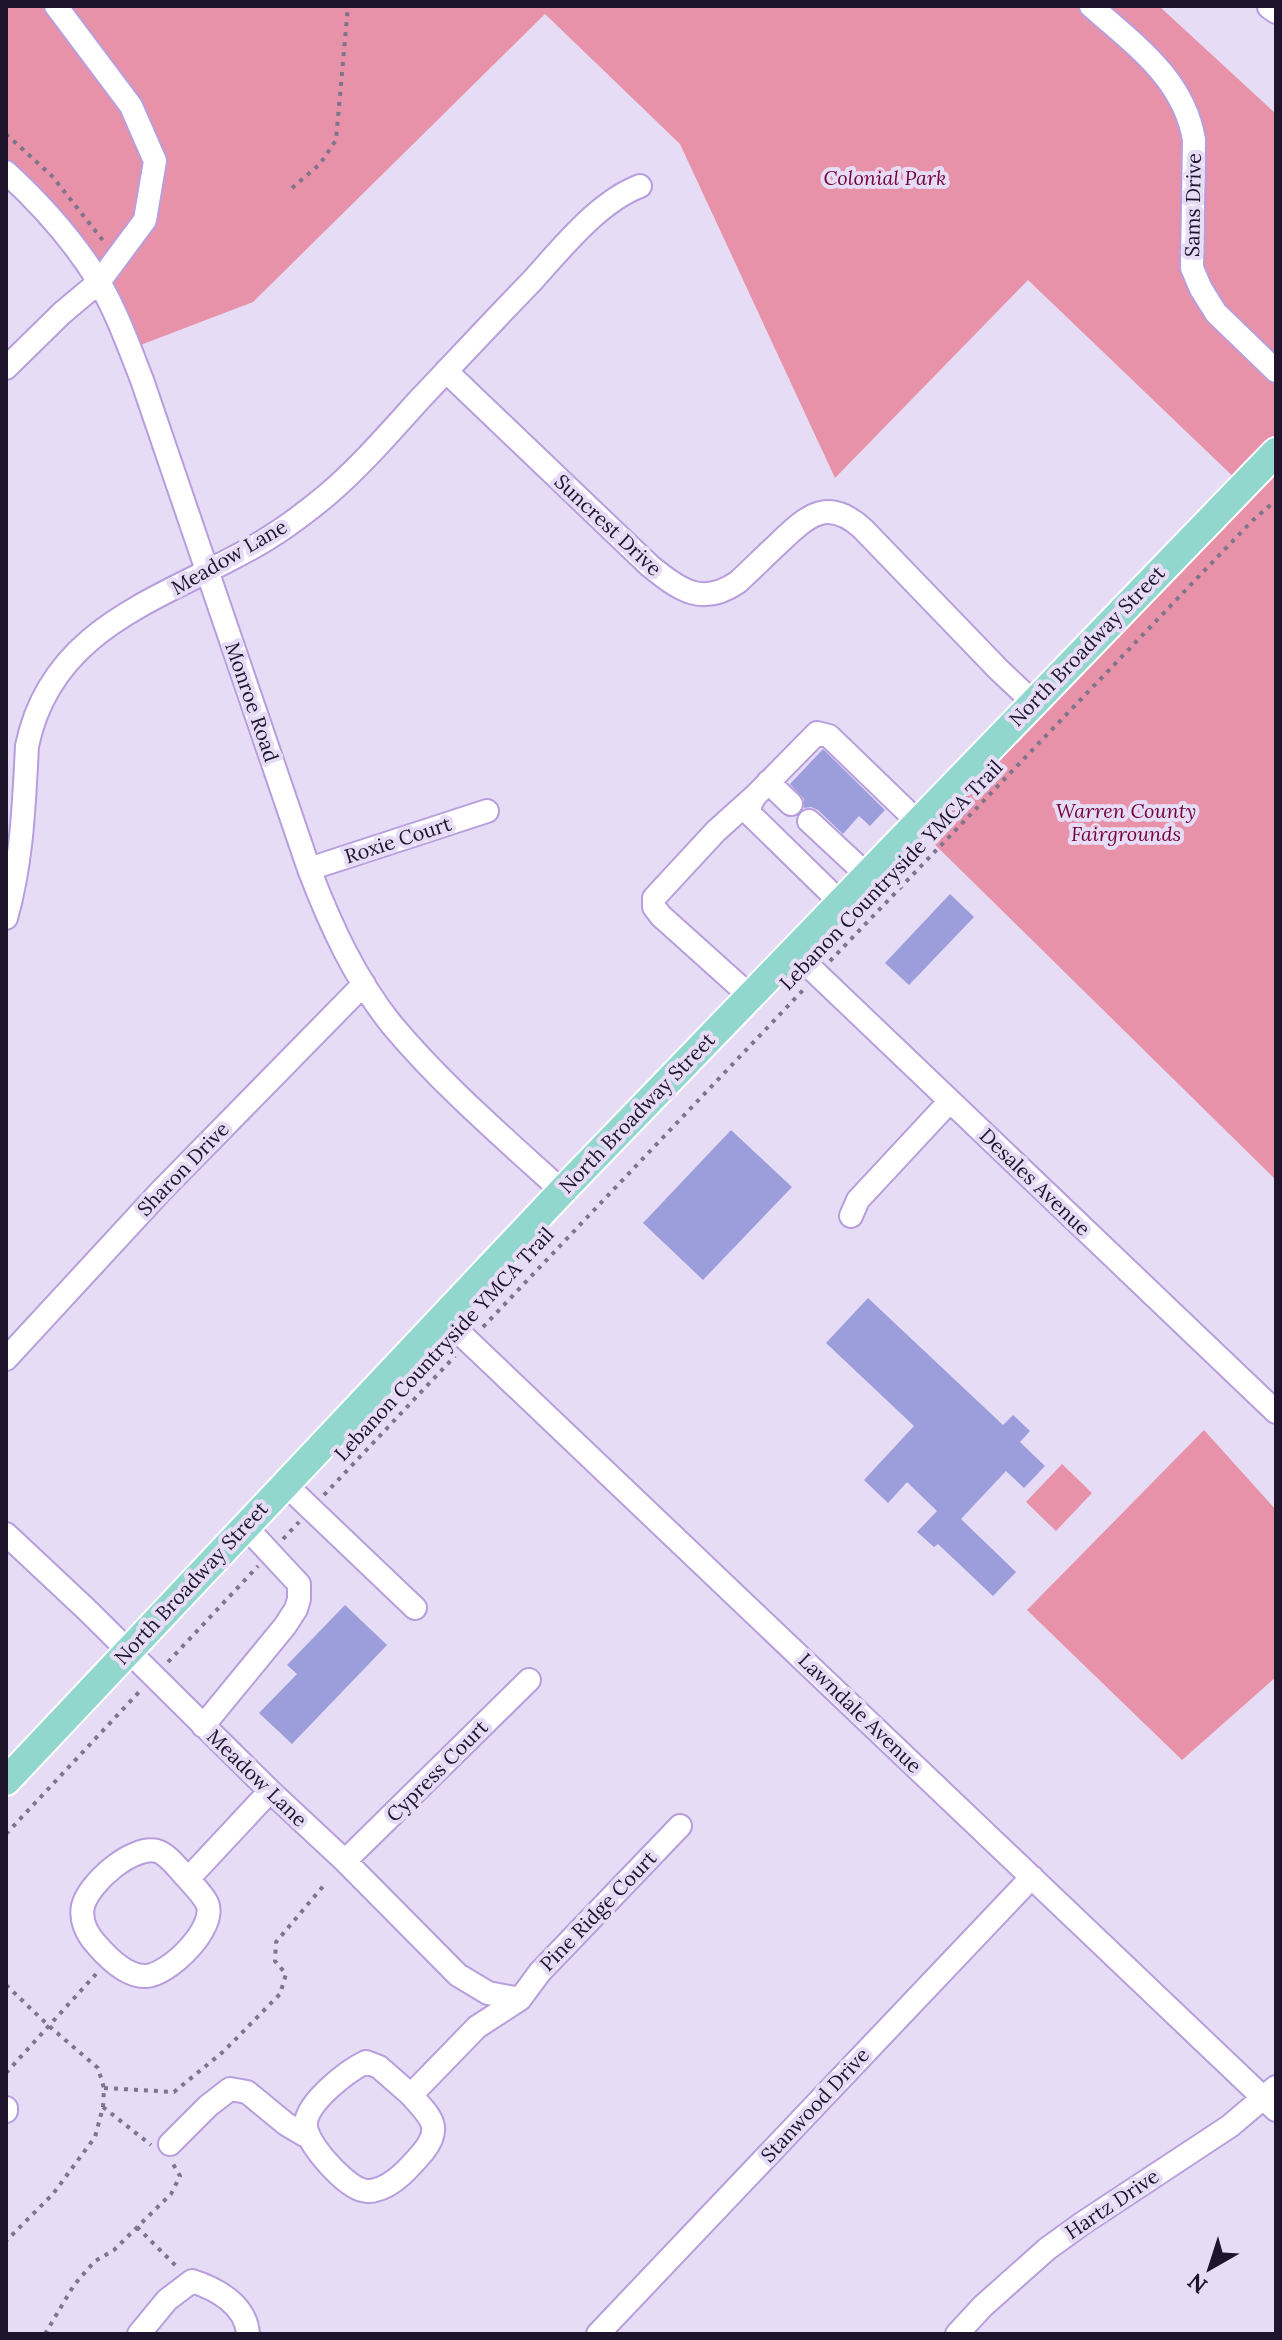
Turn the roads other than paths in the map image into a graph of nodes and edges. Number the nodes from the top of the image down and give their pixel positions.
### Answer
1 (56, 6) edge
2 (1091, 6) edge
3 (6, 172) edge
4 (640, 186) dead end
5 (99, 282) junction
6 (6, 368) edge
7 (446, 371) junction
8 (1276, 371) edge
9 (1276, 452) edge
10 (208, 571) junction
11 (1033, 702) junction
12 (761, 789) junction
13 (791, 804) dead end
14 (487, 811) dead end
15 (809, 821) dead end
16 (918, 822) junction
17 (309, 869) junction
18 (867, 875) junction
19 (840, 902) junction
20 (6, 918) edge
21 (793, 951) junction
22 (364, 984) junction
23 (750, 996) junction
24 (950, 1101) junction
25 (562, 1191) junction
26 (851, 1216) dead end
27 (443, 1317) junction
28 (6, 1359) edge
29 (1276, 1412) edge
30 (285, 1484) junction
31 (245, 1526) junction
32 (6, 1534) edge
33 (415, 1608) dead end
34 (127, 1651) junction
35 (529, 1680) dead end
36 (203, 1726) junction
37 (6, 1781) edge
38 (270, 1791) junction
39 (680, 1826) dead end
40 (345, 1861) junction
41 (1032, 1877) junction
42 (188, 1879) junction
43 (520, 1999) junction
44 (411, 2095) junction
45 (1272, 2098) edge
46 (308, 2137) junction
47 (167, 2153) road end
48 (605, 2332) edge
49 (139, 2334) edge
50 (248, 2334) edge
51 (957, 2334) edge

1 - 5 street
2 - 8 street, Sams Drive
3 - 5 street, Monroe Road
4 - 7 street, Meadow Lane
5 - 6 street
5 - 10 street, Monroe Road
7 - 10 street, Meadow Lane
7 - 11 street, Suncrest Drive
9 - 11 main road, North Broadway Street
10 - 17 street, Monroe Road
10 - 20 street, Meadow Lane
11 - 16 main road, North Broadway Street
12 - 13 street
12 - 16 street
12 - 19 street
12 - 23 street
14 - 17 street, Roxie Court
15 - 18 street
16 - 18 main road, North Broadway Street
17 - 22 street, Monroe Road
18 - 19 main road, North Broadway Street
19 - 21 main road, North Broadway Street
21 - 23 main road, North Broadway Street
21 - 24 street, Desales Avenue
22 - 25 street, Monroe Road
22 - 28 street, Sharon Drive
23 - 25 main road, North Broadway Street
24 - 26 street
24 - 29 street, Desales Avenue
25 - 27 main road, North Broadway Street
27 - 30 main road, North Broadway Street
27 - 41 street, Lawndale Avenue
30 - 31 main road, North Broadway Street
30 - 33 street
31 - 34 main road, North Broadway Street
31 - 36 street
32 - 34 street, Meadow Lane
34 - 36 street, Meadow Lane
34 - 37 main road, North Broadway Street
35 - 40 street, Cypress Court
36 - 38 street, Meadow Lane
38 - 40 street, Meadow Lane
38 - 42 street
39 - 43 street, Pine Ridge Court
40 - 43 street, Meadow Lane
41 - 45 street, Lawndale Avenue
41 - 48 street, Stanwood Drive
42 - 42 street
43 - 44 street, Pine Ridge Court
44 - 46 street
44 - 46 street
45 - 51 street, Hartz Drive
46 - 47 street
49 - 50 street

